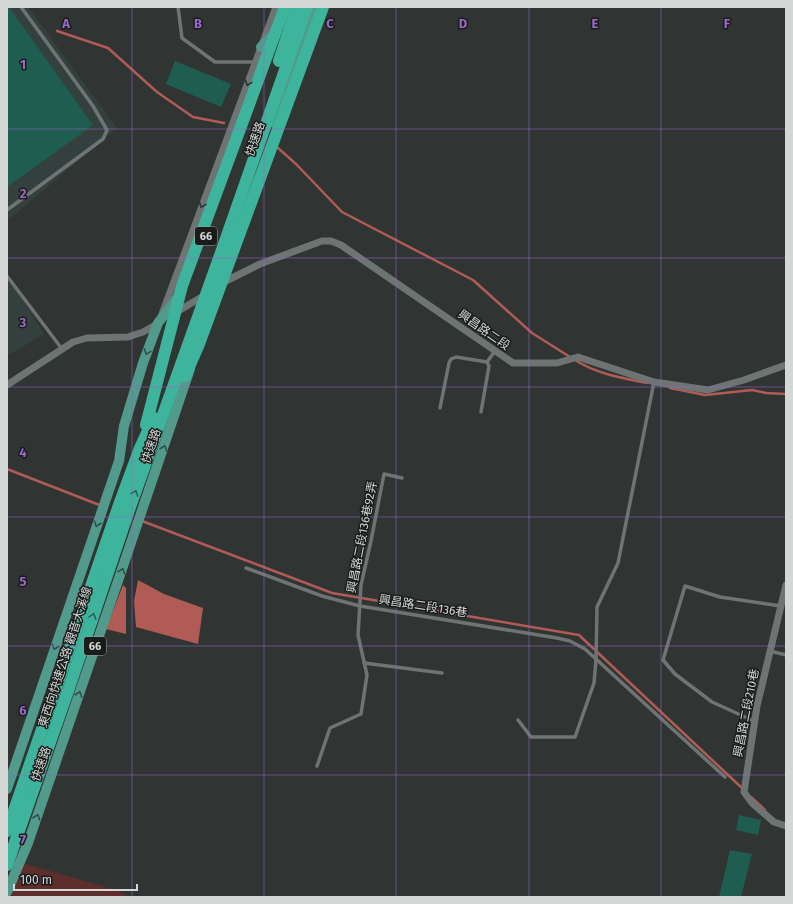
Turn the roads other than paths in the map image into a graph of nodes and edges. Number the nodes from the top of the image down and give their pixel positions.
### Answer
1 (21, 7) edge
2 (178, 7) edge
3 (276, 7) edge
4 (285, 7) edge
5 (291, 7) edge
6 (297, 7) edge
7 (307, 7) edge
8 (315, 7) edge
9 (323, 7) edge
10 (328, 7) edge
11 (285, 23) junction
12 (261, 47) junction
13 (256, 62) junction
14 (252, 151) junction
15 (7, 210) edge
16 (7, 276) edge
17 (227, 280) junction
18 (216, 288) junction
19 (158, 323) junction
20 (63, 349) junction
21 (494, 351) junction
22 (487, 362) junction
23 (786, 365) edge
24 (654, 382) junction
25 (7, 385) edge
26 (440, 408) dead end
27 (481, 412) dead end
28 (144, 452) junction
29 (402, 478) dead end
30 (246, 568) dead end
31 (786, 585) edge
32 (360, 606) junction
33 (781, 606) junction
34 (770, 651) junction
35 (786, 655) edge
36 (596, 660) junction
37 (364, 664) junction
38 (442, 673) dead end
39 (518, 720) dead end
40 (754, 721) junction
41 (317, 766) dead end
42 (725, 777) dead end
43 (7, 789) edge
44 (786, 826) edge
45 (7, 831) edge
46 (7, 865) edge
47 (7, 892) edge

1 - 15 lane
2 - 13 lane
3 - 12 street, 快速路
4 - 28 highway, 66
5 - 11 main road, 快速路 / 66
6 - 14 highway
7 - 14 highway
8 - 18 main road, 快速路 / 66
9 - 28 highway, 66
10 - 17 street, 快速路
11 - 12 main road
11 - 19 main road, 快速路 / 66
12 - 13 street, 快速路
13 -> 19 street, 快速路
14 - 28 highway
16 - 20 lane
17 - 18 street, 興昌路二段
17 - 21 street, 興昌路二段
18 - 19 street, 興昌路二段
47 -> 18 main road, 快速路 / 66
19 - 20 street, 興昌路二段
19 -> 43 main road, 快速路 / 66
20 - 25 street, 興昌路二段
21 - 22 lane
21 - 24 street, 興昌路二段
22 - 26 lane
22 - 27 lane
23 - 24 street, 興昌路二段
24 - 36 lane
28 - 45 highway, 東西向快速公路 觀音大溪線 / 66
46 -> 28 highway, 東西向快速公路 觀音大溪線 / 66
29 - 32 lane, 興昌路二段136巷92弄
30 - 32 lane, 興昌路二段136巷
31 - 33 street, 興昌路二段210巷
32 - 36 lane, 興昌路二段136巷
32 - 37 lane, 興昌路二段136巷92弄
33 - 34 street, 興昌路二段210巷
33 - 40 lane
34 - 35 lane
34 - 40 street, 興昌路二段210巷
36 - 39 lane
36 - 42 lane, 興昌路二段136巷
37 - 38 lane
37 - 41 lane, 興昌路二段136巷92弄
40 - 44 street, 興昌路二段210巷

